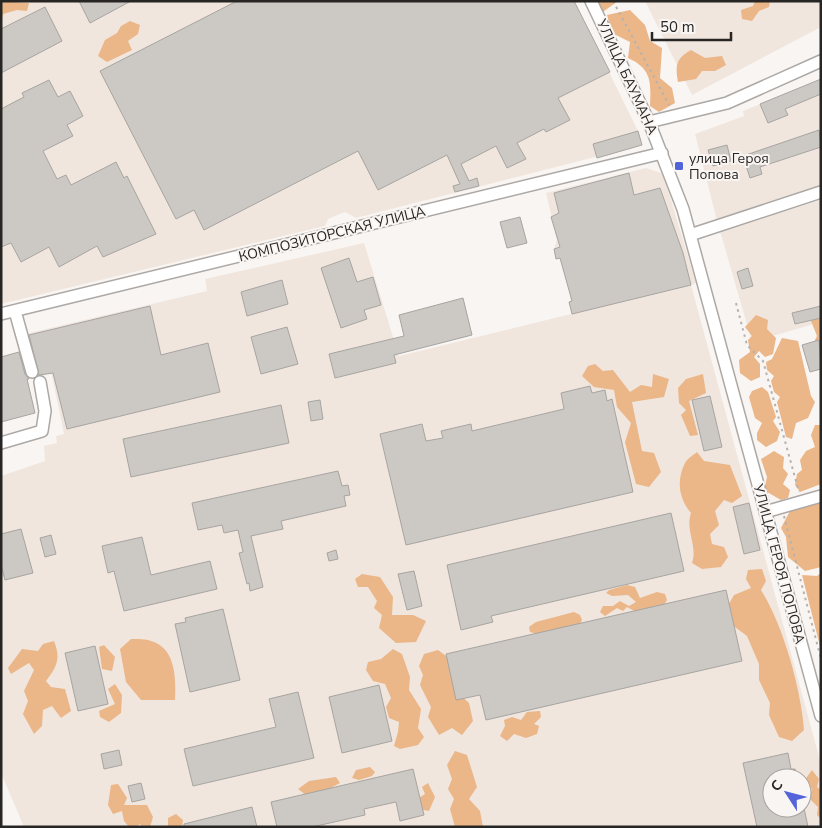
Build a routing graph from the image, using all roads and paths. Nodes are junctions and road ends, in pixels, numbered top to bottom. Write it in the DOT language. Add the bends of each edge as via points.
graph roads {
  1 [pos="590,1"];
  2 [pos="613,1"];
  3 [pos="821,61"];
  4 [pos="675,116"];
  5 [pos="649,122"];
  6 [pos="662,153"];
  7 [pos="821,192"];
  8 [pos="690,235"];
  9 [pos="736,303"];
  10 [pos="14,311"];
  11 [pos="1,314"];
  12 [pos="32,372"];
  13 [pos="40,382"];
  14 [pos="1,444"];
  15 [pos="821,496"];
  16 [pos="801,501"];
  17 [pos="782,507"];
  18 [pos="765,512"];
  19 [pos="821,659"];
  20 [pos="821,716"];
  1 -- 5 [label="street, УЛИЦА БАУМАНА"];
  2 -- 4 [label="path"];
  3 -- 4 [label="street" via="727,104"];
  4 -- 5 [label="street"];
  5 -- 6 [label="street, УЛИЦА БАУМАНА"];
  6 -- 8 [label="street, УЛИЦА ГЕРОЯ ПОПОВА"];
  6 -- 10 [label="street, КОМПОЗИТОРСКАЯ УЛИЦА"];
  7 -- 8 [label="street"];
  8 -- 18 [label="street, УЛИЦА ГЕРОЯ ПОПОВА"];
  9 -- 16 [label="path" via="747,345 763,361"];
  10 -- 11 [label="street, КОМПОЗИТОРСКАЯ УЛИЦА"];
  10 -- 12 [label="street"];
  13 -- 14 [label="street" via="45,411 42,431"];
  15 -- 16 [label="street"];
  16 -- 17 [label="street"];
  17 -- 18 [label="street"];
  17 -- 19 [label="path"];
  18 -- 20 [label="street, УЛИЦА ГЕРОЯ ПОПОВА"];
}
